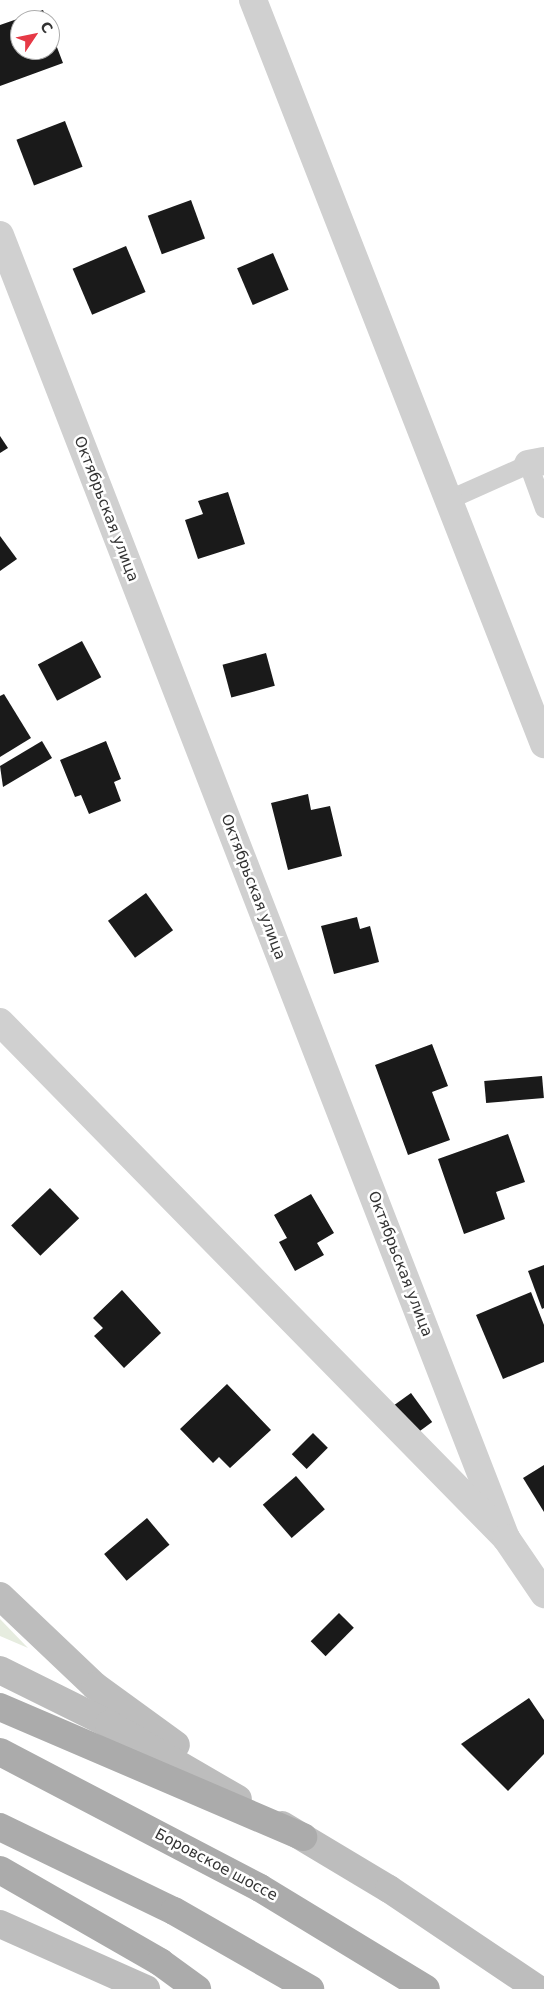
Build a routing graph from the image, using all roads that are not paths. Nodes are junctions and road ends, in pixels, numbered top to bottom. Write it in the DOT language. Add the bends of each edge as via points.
graph roads {
  1 [pos="253,0"];
  2 [pos="0,236"];
  3 [pos="536,463"];
  4 [pos="447,500"];
  5 [pos="544,508"];
  6 [pos="544,744"];
  7 [pos="0,1022"];
  8 [pos="506,1538"];
  9 [pos="544,1594"];
  10 [pos="0,1596"];
  11 [pos="0,1670"];
  12 [pos="0,1707"];
  13 [pos="0,1752"];
  14 [pos="0,1827"];
  15 [pos="303,1837"];
  16 [pos="0,1870"];
  17 [pos="0,1924"];
  18 [pos="146,1989"];
  19 [pos="198,1989"];
  20 [pos="310,1989"];
  21 [pos="426,1989"];
  22 [pos="538,1989"];
  1 -- 4 [label="street"];
  2 -- 8 [label="street, Октябрьская улица"];
  3 -- 4 [label="lane"];
  3 -- 5 [label="lane"];
  4 -- 6 [label="street"];
  7 -- 8 [label="street, Октябрьская улица"];
  8 -- 9 [label="street, Октябрьская улица"];
  10 -- 15 [label="main road" via="95,1686"];
  11 -- 15 [label="main road" via="109,1724"];
  12 -- 15 [label="main road"];
  13 -- 21 [label="main road, Боровское шоссе" via="268,1892"];
  14 -- 20 [label="main road" via="174,1910"];
  15 -- 22 [label="main road" via="398,1894"];
  16 -- 19 [label="main road" via="153,1958"];
  17 -- 18 [label="main road"];
}
